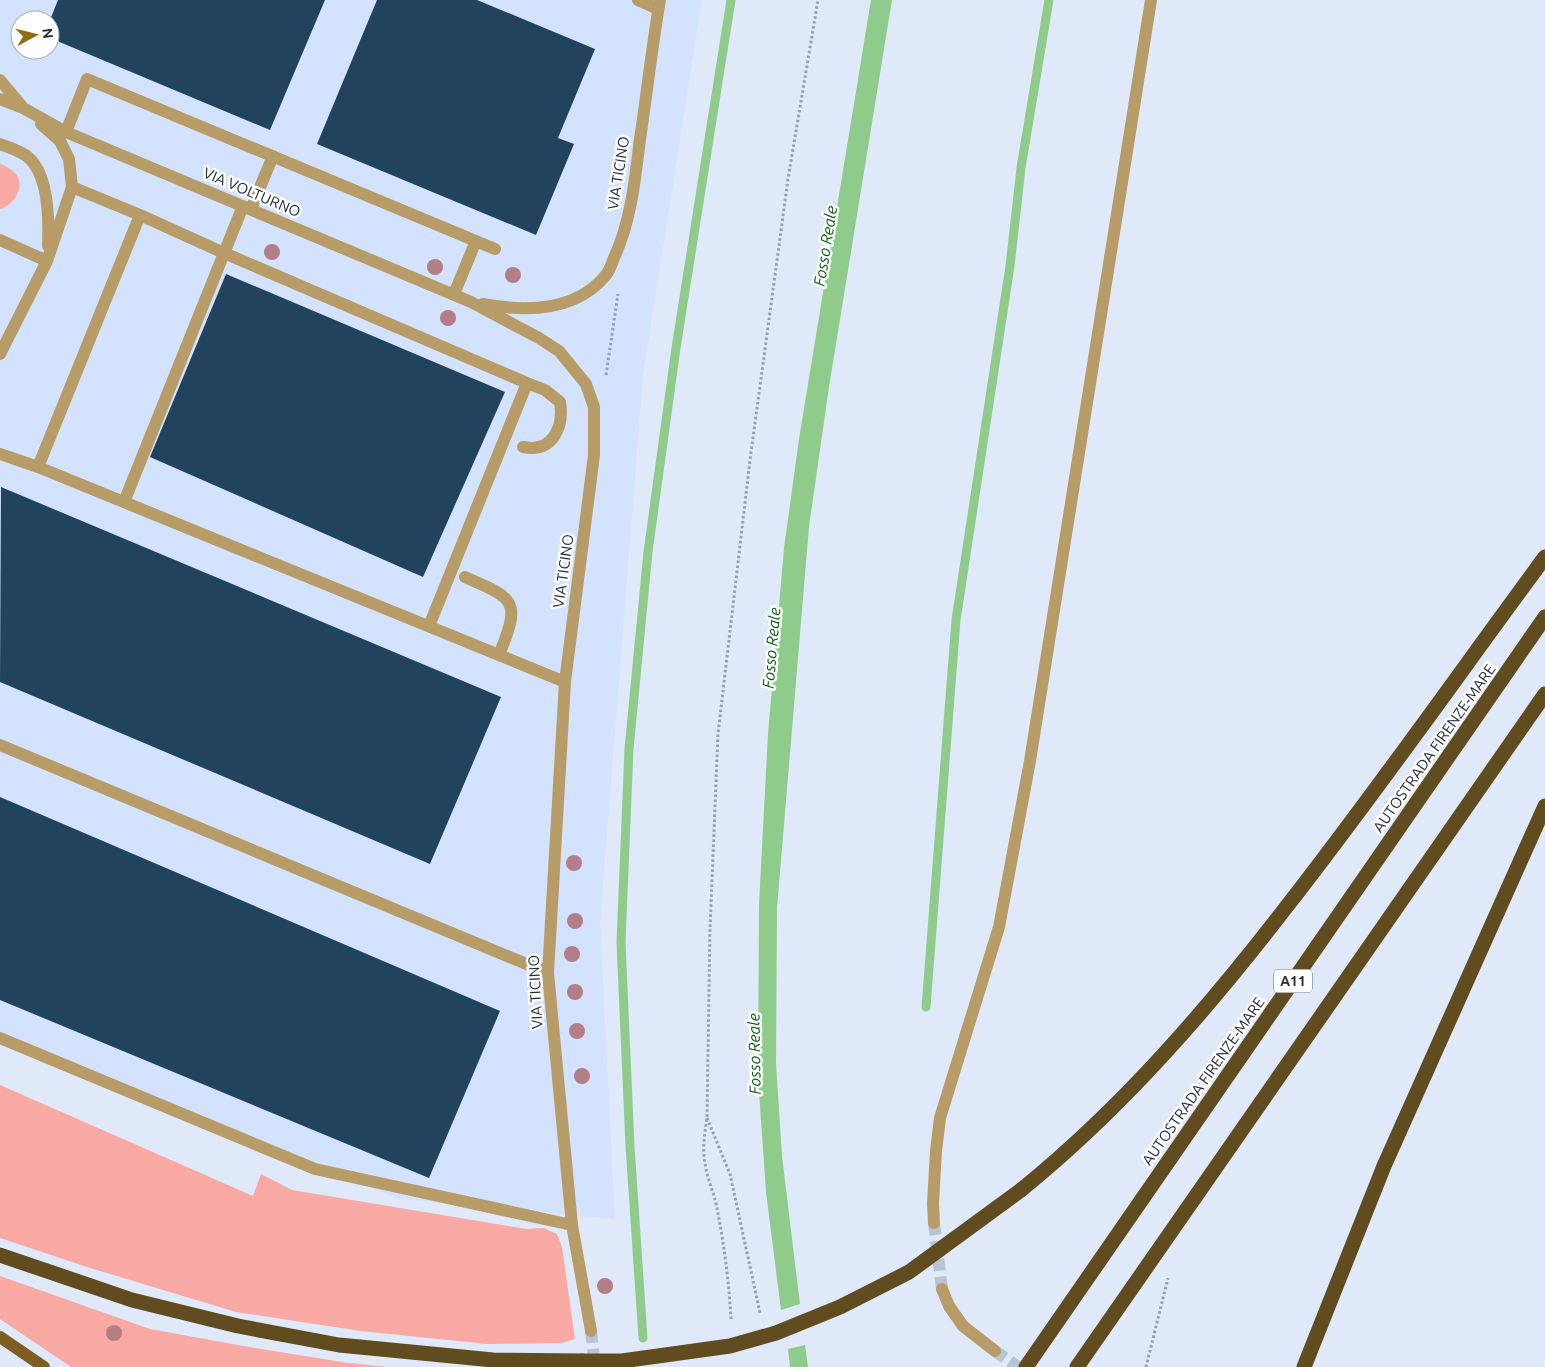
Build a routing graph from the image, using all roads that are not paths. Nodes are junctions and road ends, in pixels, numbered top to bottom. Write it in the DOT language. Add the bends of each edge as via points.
graph roads {
  1 [pos="638,0"];
  2 [pos="1150,0"];
  3 [pos="659,5"];
  4 [pos="0,80"];
  5 [pos="0,99"];
  6 [pos="23,108"];
  7 [pos="66,132"];
  8 [pos="0,144"];
  9 [pos="273,156"];
  10 [pos="72,187"];
  11 [pos="247,208"];
  12 [pos="140,215"];
  13 [pos="0,240"];
  14 [pos="476,241"];
  15 [pos="495,249"];
  16 [pos="224,253"];
  17 [pos="47,261"];
  18 [pos="454,294"];
  19 [pos="471,302"];
  20 [pos="0,354"];
  21 [pos="527,383"];
  22 [pos="523,446"];
  23 [pos="0,454"];
  24 [pos="38,468"];
  25 [pos="124,502"];
  26 [pos="1545,557"];
  27 [pos="465,577"];
  28 [pos="1545,617"];
  29 [pos="429,626"];
  30 [pos="499,655"];
  31 [pos="565,682"];
  32 [pos="1545,694"];
  33 [pos="0,745"];
  34 [pos="1545,806"];
  35 [pos="548,973"];
  36 [pos="0,1038"];
  37 [pos="934,1223"];
  38 [pos="572,1225"];
  39 [pos="0,1255"];
  40 [pos="942,1290"];
  41 [pos="591,1332"];
  42 [pos="0,1337"];
  43 [pos="995,1351"];
  44 [pos="44,1367"];
  45 [pos="1026,1367"];
  46 [pos="1077,1367"];
  47 [pos="1304,1367"];
  1 -- 3 [label="street"];
  2 -- 37 [label="street" via="1030,761 999,927 940,1118"];
  3 -- 19 [label="street, VIA TICINO" via="632,200 622,241 607,274 570,301 545,308 509,309"];
  4 -- 6 [label="street, VIA VOLTURNO"];
  5 -- 6 [label="street, VIA VOLTURNO"];
  6 -- 7 [label="street, VIA VOLTURNO"];
  6 -- 10 [label="street" via="60,141 68,159"];
  7 -- 9 [label="street" via="87,79"];
  7 -- 11 [label="street, VIA VOLTURNO"];
  8 -- 17 [label="street" via="31,160 43,180 48,216"];
  9 -- 11 [label="street"];
  9 -- 14 [label="street"];
  10 -- 12 [label="street"];
  10 -- 17 [label="street"];
  11 -- 16 [label="street"];
  11 -- 18 [label="street, VIA VOLTURNO"];
  12 -- 16 [label="street"];
  12 -- 24 [label="street"];
  13 -- 17 [label="street"];
  14 -- 15 [label="street"];
  14 -- 18 [label="street"];
  16 -- 21 [label="street"];
  16 -- 25 [label="street"];
  17 -- 20 [label="street"];
  18 -- 19 [label="street, VIA VOLTURNO"];
  19 -- 31 [label="street, VIA TICINO" via="559,351 586,384 594,407 594,455"];
  21 -- 22 [label="street" via="545,390 560,402 562,413 556,434 547,444 533,449"];
  21 -- 29 [label="street"];
  23 -- 24 [label="street"];
  24 -- 25 [label="street"];
  25 -- 29 [label="street"];
  26 -- 39 [label="highway, bridge" via="1347,830 1233,977 1141,1080 1050,1167 1021,1190 908,1272 840,1308 730,1346 622,1360 493,1360 339,1345 238,1326 132,1300"];
  27 -- 30 [label="street" via="496,590 509,601 512,608 510,624"];
  28 -- 45 [label="highway, AUTOSTRADA FIRENZE-MARE / A11"];
  29 -- 30 [label="street"];
  30 -- 31 [label="street"];
  31 -- 35 [label="street, VIA TICINO"];
  32 -- 46 [label="highway, A11"];
  33 -- 35 [label="street"];
  34 -- 47 [label="highway" via="1384,1166"];
  35 -- 38 [label="street, VIA TICINO"];
  36 -- 38 [label="street" via="315,1169"];
  38 -- 41 [label="street, VIA TICINO"];
  40 -- 43 [label="street" via="963,1326"];
  42 -- 44 [label="main road"];
}
